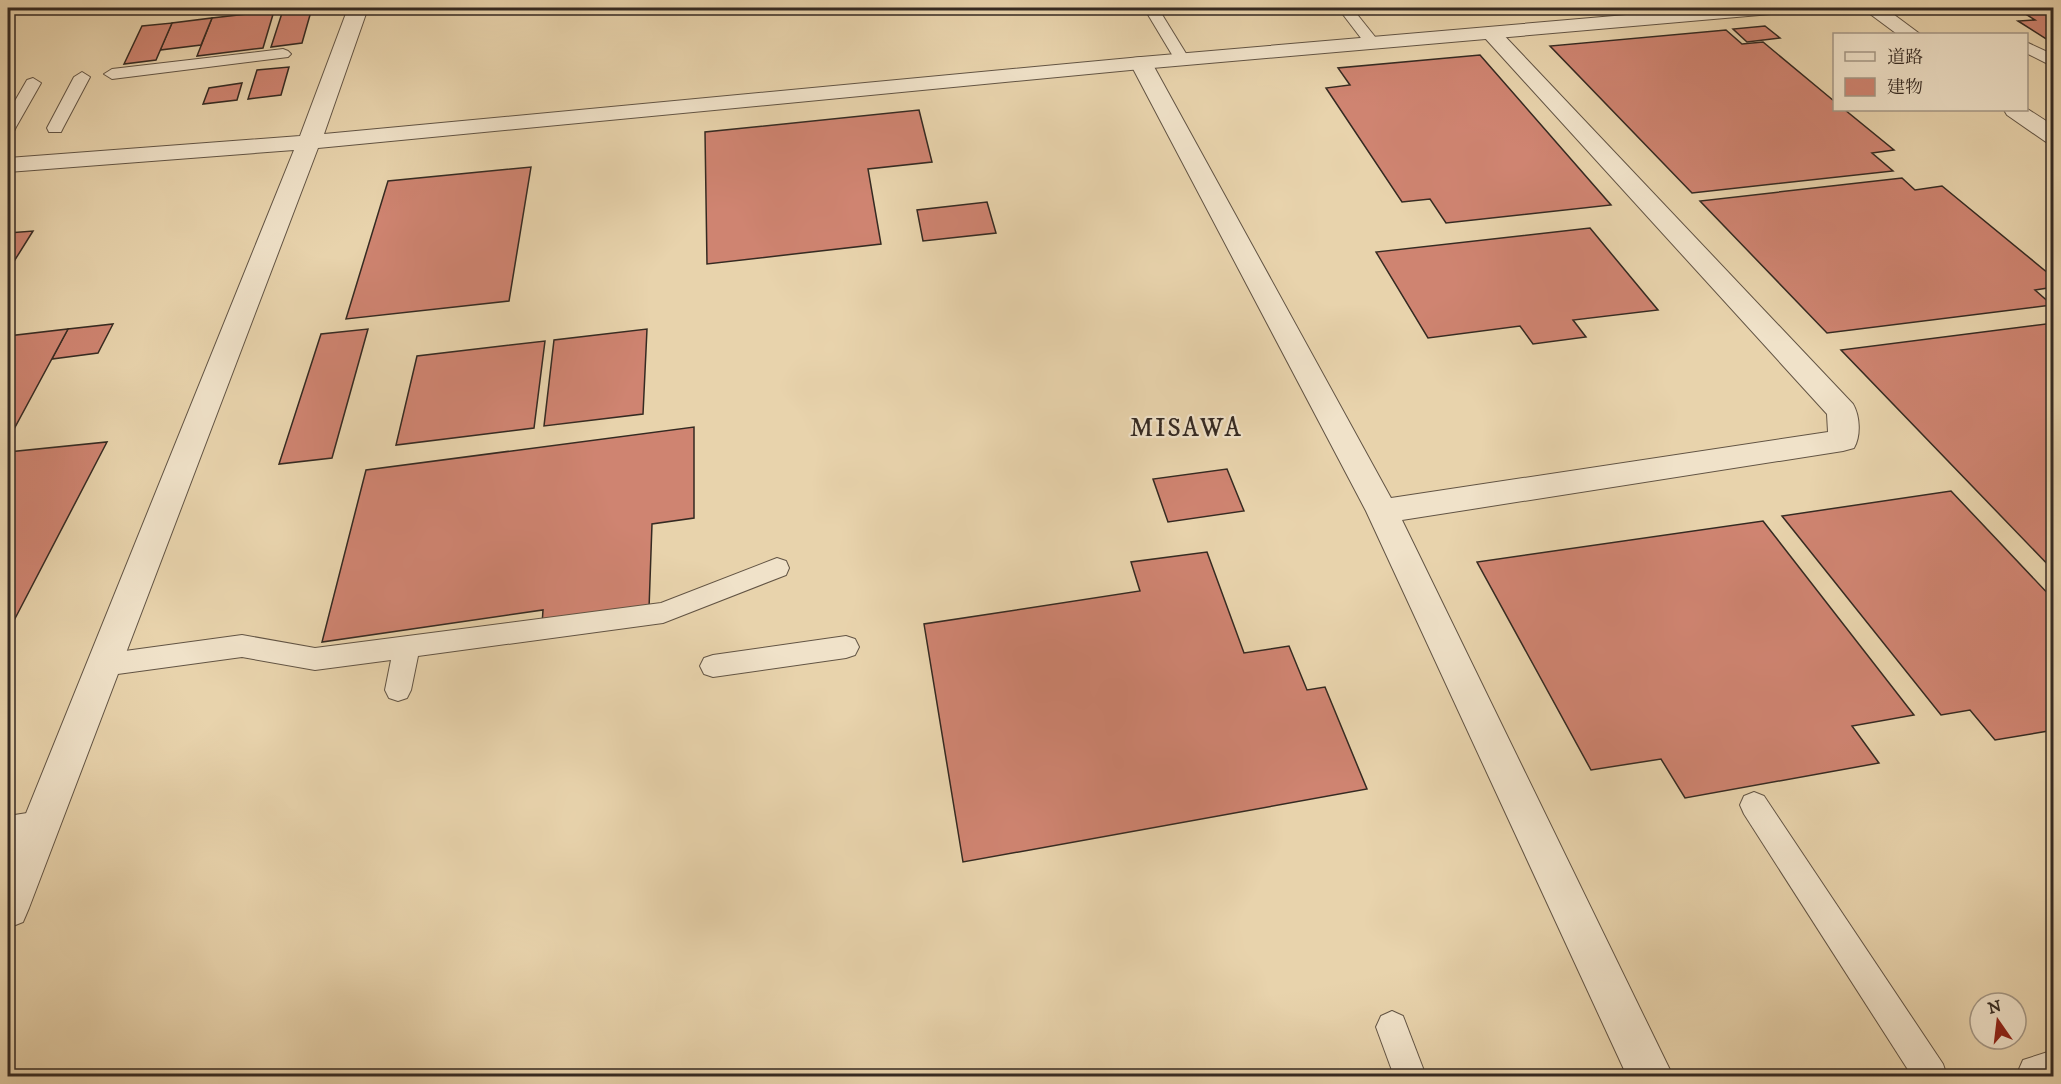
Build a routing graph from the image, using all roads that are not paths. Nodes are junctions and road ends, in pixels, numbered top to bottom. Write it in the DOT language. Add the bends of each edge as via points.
graph roads {
  1 [pos="358,8"];
  2 [pos="1151,8"];
  3 [pos="1345,8"];
  4 [pos="1771,8"];
  5 [pos="1872,8"];
  6 [pos="1714,10"];
  7 [pos="1491,33"];
  8 [pos="1909,33"];
  9 [pos="1372,43"];
  10 [pos="2028,47"];
  11 [pos="283,54"];
  12 [pos="1182,60"];
  13 [pos="2054,62"];
  14 [pos="1141,63"];
  15 [pos="112,74"];
  16 [pos="82,77"];
  17 [pos="33,83"];
  18 [pos="2016,111"];
  19 [pos="8,127"];
  20 [pos="55,128"];
  21 [pos="2054,137"];
  22 [pos="309,142"];
  23 [pos="8,165"];
  24 [pos="1382,511"];
  25 [pos="777,568"];
  26 [pos="846,646"];
  27 [pos="407,647"];
  28 [pos="103,665"];
  29 [pos="714,666"];
  30 [pos="398,690"];
  31 [pos="1754,805"];
  32 [pos="40,824"];
  33 [pos="8,828"];
  34 [pos="8,908"];
  35 [pos="1392,1027"];
  36 [pos="2054,1073"];
  37 [pos="1410,1077"];
  38 [pos="1650,1077"];
  39 [pos="1931,1077"];
  40 [pos="2039,1077"];
  1 -- 22 [label="street"];
  2 -- 12 [label="lane"];
  3 -- 9 [label="lane"];
  4 -- 6 [label="street"];
  5 -- 8 [label="street"];
  6 -- 7 [label="street"];
  7 -- 9 [label="street"];
  7 -- 24 [label="street" via="1842,411 1842,440"];
  9 -- 12 [label="street"];
  10 -- 13 [label="lane"];
  11 -- 15 [label="lane"];
  12 -- 14 [label="street"];
  14 -- 22 [label="street"];
  14 -- 24 [label="street"];
  16 -- 20 [label="lane"];
  17 -- 19 [label="lane"];
  18 -- 21 [label="street"];
  22 -- 23 [label="street"];
  22 -- 28 [label="street"];
  24 -- 38 [label="street"];
  25 -- 27 [label="lane" via="663,613"];
  26 -- 29 [label="lane"];
  27 -- 28 [label="lane" via="315,659 242,646"];
  27 -- 30 [label="lane"];
  28 -- 32 [label="street"];
  31 -- 39 [label="lane"];
  32 -- 33 [label="lane"];
  32 -- 34 [label="street"];
  35 -- 37 [label="lane"];
  36 -- 40 [label="street"];
}
